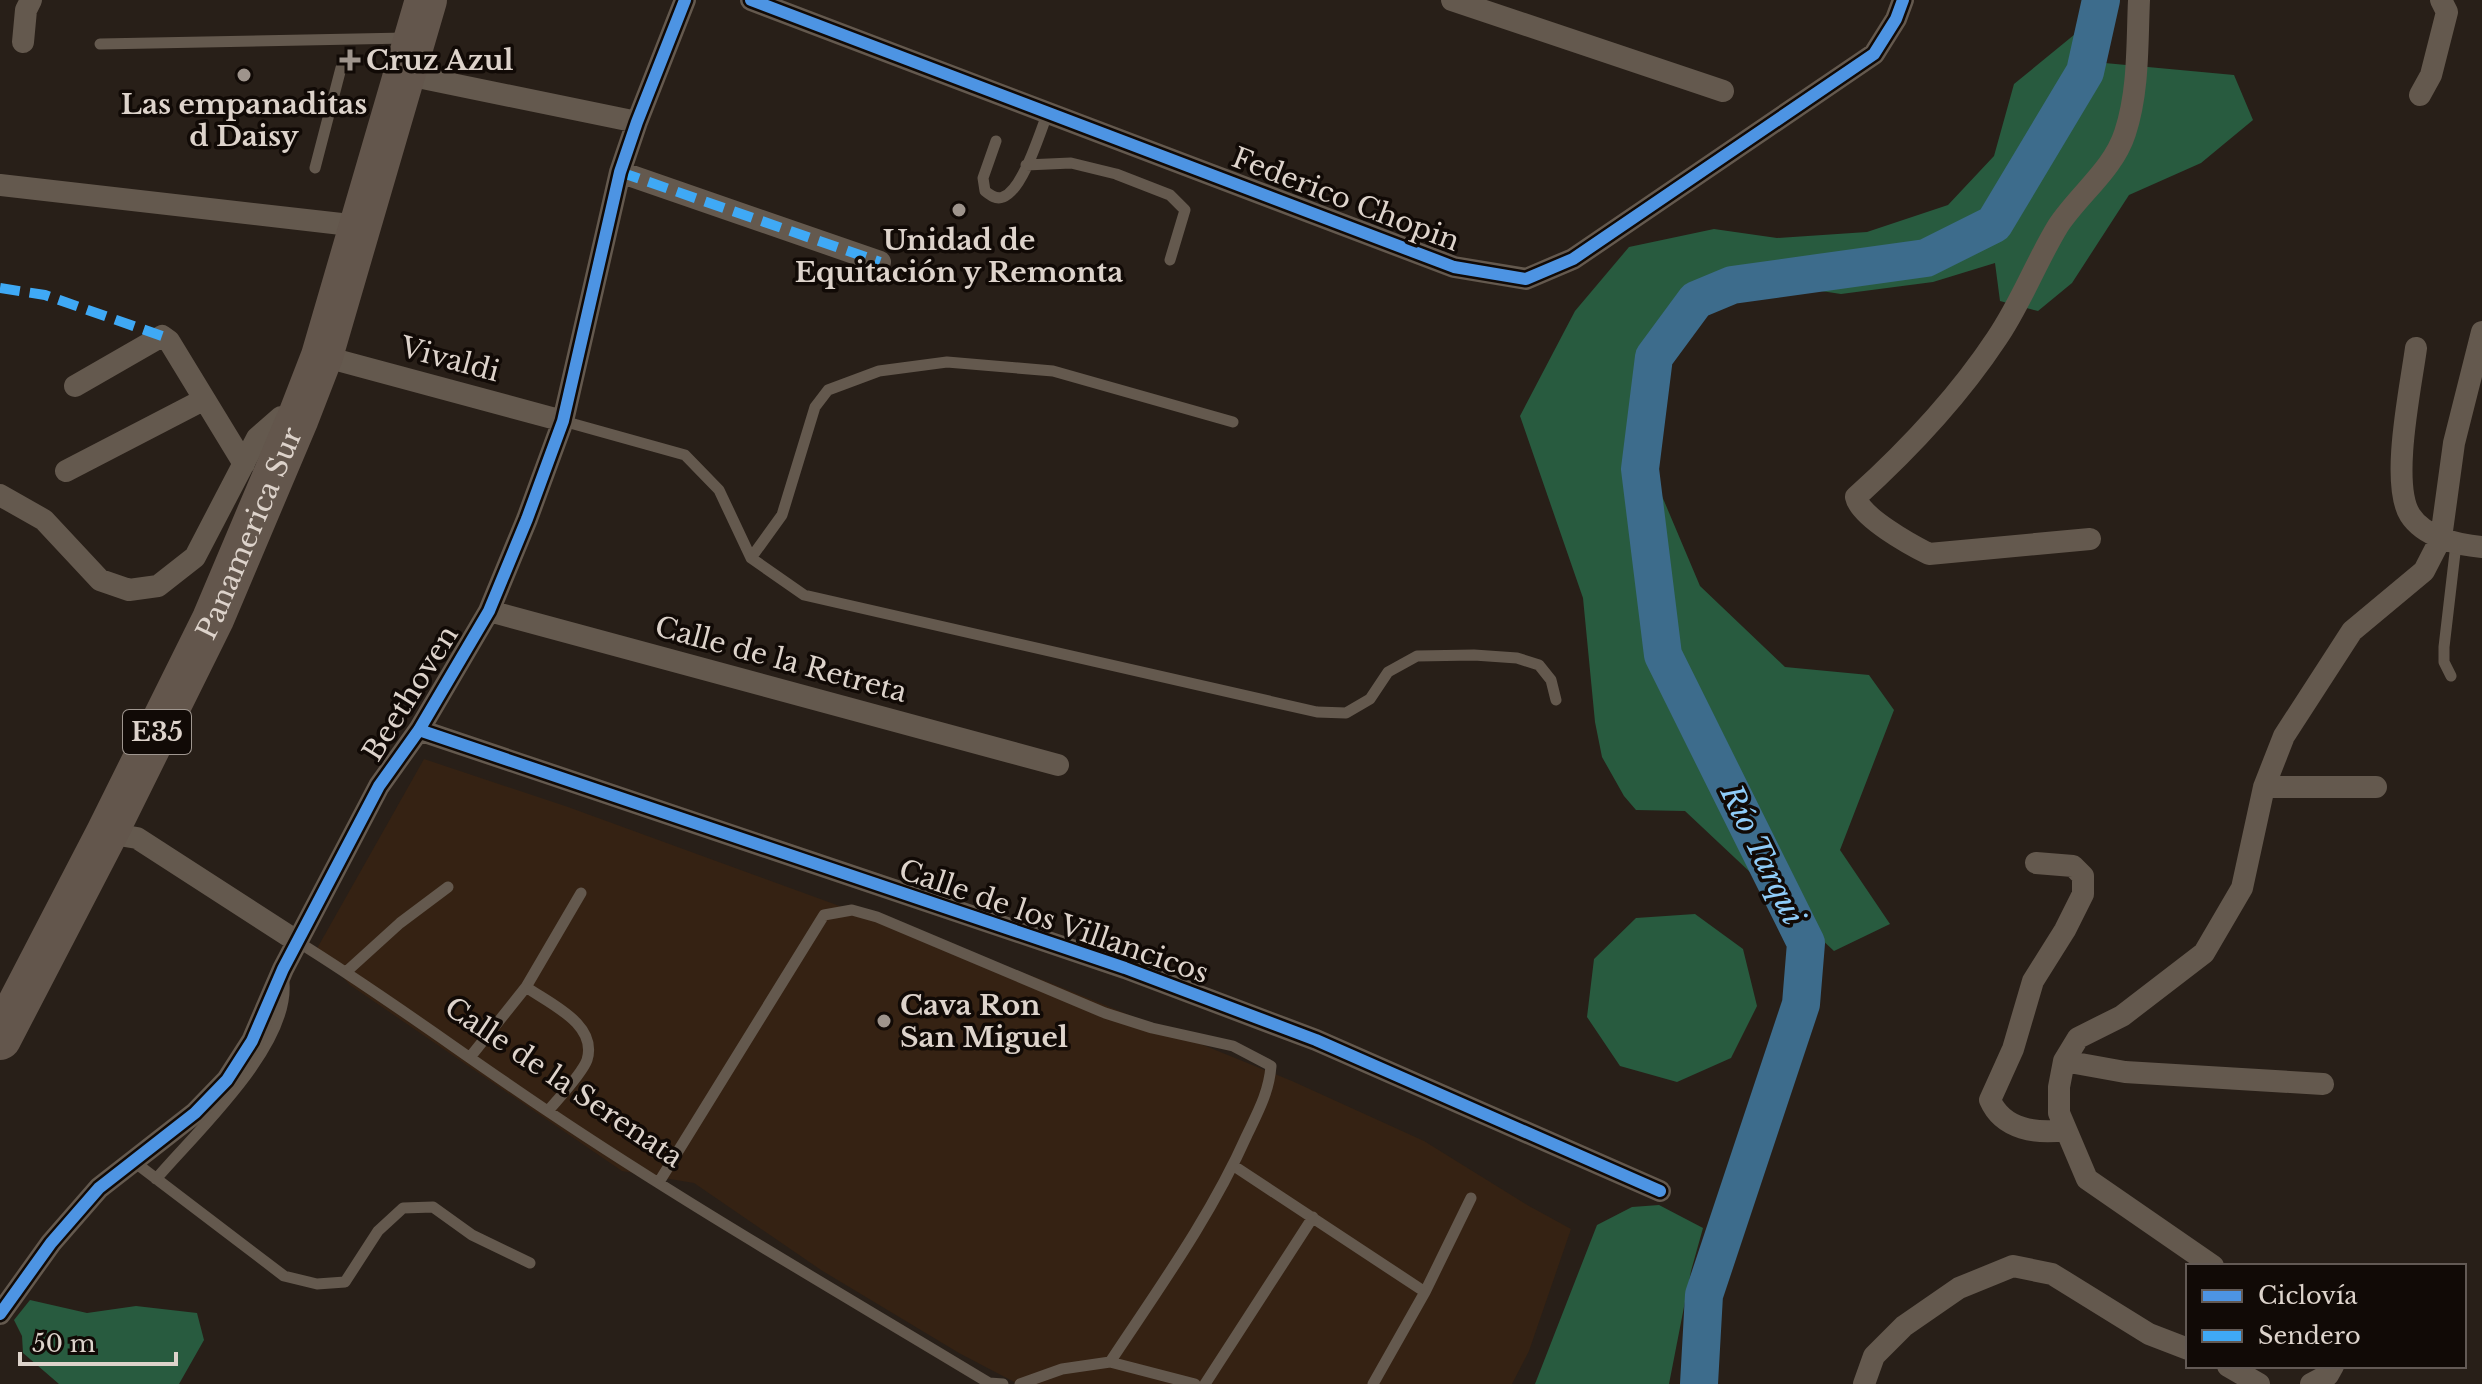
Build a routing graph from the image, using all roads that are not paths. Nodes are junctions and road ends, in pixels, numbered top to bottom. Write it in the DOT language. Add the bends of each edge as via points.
graph roads {
  1 [pos="31,0"];
  2 [pos="685,0"];
  3 [pos="751,0"];
  4 [pos="1452,0"];
  5 [pos="1903,0"];
  6 [pos="2139,0"];
  7 [pos="2441,0"];
  8 [pos="414,37"];
  9 [pos="23,42"];
  10 [pos="100,44"];
  11 [pos="341,68"];
  12 [pos="1723,91"];
  13 [pos="2420,95"];
  14 [pos="1048,112"];
  15 [pos="637,122"];
  16 [pos="996,141"];
  17 [pos="1026,165"];
  18 [pos="315,168"];
  19 [pos="620,172"];
  20 [pos="0,185"];
  21 [pos="359,226"];
  22 [pos="1170,260"];
  23 [pos="880,262"];
  24 [pos="2482,332"];
  25 [pos="2416,348"];
  26 [pos="322,356"];
  27 [pos="75,386"];
  28 [pos="203,400"];
  29 [pos="298,418"];
  30 [pos="563,421"];
  31 [pos="1233,422"];
  32 [pos="244,464"];
  33 [pos="66,471"];
  34 [pos="0,495"];
  35 [pos="2090,539"];
  36 [pos="2448,541"];
  37 [pos="2482,547"];
  38 [pos="751,558"];
  39 [pos="489,611"];
  40 [pos="2451,676"];
  41 [pos="1556,700"];
  42 [pos="419,730"];
  43 [pos="1058,765"];
  44 [pos="2264,787"];
  45 [pos="2376,787"];
  46 [pos="107,833"];
  47 [pos="2036,863"];
  48 [pos="448,887"];
  49 [pos="581,893"];
  50 [pos="298,942"];
  51 [pos="283,969"];
  52 [pos="346,972"];
  53 [pos="526,987"];
  54 [pos="0,1039"];
  55 [pos="471,1056"];
  56 [pos="2064,1061"];
  57 [pos="2323,1084"];
  58 [pos="548,1111"];
  59 [pos="2066,1130"];
  60 [pos="132,1160"];
  61 [pos="1234,1166"];
  62 [pos="156,1179"];
  63 [pos="659,1182"];
  64 [pos="1660,1191"];
  65 [pos="1471,1198"];
  66 [pos="1313,1217"];
  67 [pos="530,1263"];
  68 [pos="2210,1264"];
  69 [pos="1425,1292"];
  70 [pos="0,1314"];
  71 [pos="2186,1348"];
  72 [pos="1110,1362"];
  73 [pos="2231,1368"];
  74 [pos="2332,1368"];
  75 [pos="989,1383"];
  76 [pos="1003,1384"];
  77 [pos="1020,1384"];
  78 [pos="1195,1384"];
  79 [pos="1205,1384"];
  80 [pos="1373,1384"];
  81 [pos="1864,1384"];
  82 [pos="2259,1384"];
  83 [pos="2311,1384"];
  1 -- 9 [label="street"];
  2 -- 15 [label="street, Beethoven"];
  3 -- 14 [label="street, Federico Chopin"];
  4 -- 12 [label="street"];
  5 -- 14 [label="street, Federico Chopin" via="1874,54 1573,259 1526,279 1454,267"];
  6 -- 35 [label="street" via="2135,85 2126,132 2115,156 2059,225 1996,340 1928,426 1856,497 1865,512 1929,554"];
  7 -- 13 [label="street" via="2447,12 2431,75"];
  8 -- 10 [label="lane"];
  8 -- 15 [label="street"];
  8 -- 21 [label="highway, Panamerica Sur / E35"];
  11 -- 18 [label="lane"];
  14 -- 17 [label="lane"];
  15 -- 19 [label="street, Beethoven"];
  16 -- 17 [label="lane" via="983,178 985,191 1003,197 1016,187"];
  17 -- 22 [label="lane" via="1071,163 1170,195 1185,210"];
  19 -- 23 [label="street"];
  19 -- 30 [label="street, Beethoven"];
  20 -- 21 [label="street"];
  21 -- 26 [label="highway, Panamerica Sur / E35"];
  24 -- 36 [label="street" via="2454,443"];
  25 -- 36 [label="street" via="2402,466 2405,503 2411,517"];
  26 -- 29 [label="highway, Panamerica Sur / E35"];
  26 -- 30 [label="street, Vivaldi"];
  27 -- 28 [label="street" via="162,336"];
  28 -- 32 [label="street"];
  28 -- 33 [label="street"];
  29 -- 32 [label="street" via="281,417 271,424"];
  29 -- 46 [label="highway, Panamerica Sur / E35" via="213,619"];
  30 -- 38 [label="lane" via="685,455 719,490"];
  30 -- 39 [label="street, Beethoven"];
  31 -- 38 [label="lane" via="1053,371 947,362 879,371 828,390 815,407 782,515"];
  32 -- 34 [label="street" via="195,557 158,586 129,590 100,580 44,520"];
  36 -- 37 [label="street"];
  36 -- 40 [label="lane" via="2444,662"];
  36 -- 44 [label="street" via="2424,571 2352,631 2284,736"];
  38 -- 41 [label="lane" via="804,595 1317,712 1346,713 1370,699 1388,672 1417,656 1517,658 1539,665 1551,680"];
  39 -- 42 [label="street, Beethoven"];
  39 -- 43 [label="street, Calle de la Retreta"];
  42 -- 50 [label="street, Beethoven" via="379,786"];
  42 -- 64 [label="street, Calle de los Villancicos" via="1139,973 1316,1040"];
  44 -- 45 [label="street"];
  44 -- 56 [label="street" via="2242,888 2204,953 2122,1016 2078,1038"];
  46 -- 50 [label="street, Calle de la Serenata" via="137,838"];
  46 -- 54 [label="highway, Panamerica Sur / E35"];
  47 -- 59 [label="street" via="2073,866 2083,876 2083,894 2033,981 2013,1049 1990,1100 1995,1112 2013,1125 2042,1133"];
  48 -- 52 [label="lane"];
  49 -- 53 [label="lane"];
  50 -- 51 [label="street, Beethoven"];
  50 -- 52 [label="lane, Calle de la Serenata"];
  51 -- 60 [label="street, Beethoven" via="252,1041 227,1080 195,1113"];
  51 -- 62 [label="lane" via="279,1020 257,1063"];
  52 -- 55 [label="lane, Calle de la Serenata"];
  53 -- 55 [label="lane"];
  53 -- 58 [label="lane" via="581,1025 588,1042 587,1061"];
  55 -- 58 [label="lane, Calle de la Serenata"];
  56 -- 57 [label="street" via="2125,1072"];
  56 -- 59 [label="street" via="2059,1113"];
  58 -- 63 [label="lane, Calle de la Serenata"];
  59 -- 68 [label="street" via="2087,1179"];
  60 -- 62 [label="lane"];
  60 -- 70 [label="street, Beethoven" via="99,1188 51,1243"];
  61 -- 63 [label="lane" via="1270,1086 1271,1066 1233,1046 1105,1013 852,910 824,915"];
  61 -- 66 [label="lane"];
  61 -- 72 [label="lane"];
  62 -- 67 [label="lane" via="284,1276 317,1284 345,1282 378,1231 403,1208 433,1207 472,1235"];
  63 -- 75 [label="lane, Calle de la Serenata"];
  65 -- 69 [label="lane"];
  66 -- 69 [label="lane"];
  66 -- 79 [label="lane"];
  69 -- 80 [label="lane"];
  71 -- 81 [label="street" via="2149,1334 2052,1274 2013,1266 1959,1288 1904,1326 1874,1356"];
  72 -- 77 [label="lane" via="1062,1369"];
  72 -- 78 [label="lane"];
  73 -- 82 [label="street"];
  74 -- 83 [label="street"];
  75 -- 76 [label="lane"];
}
